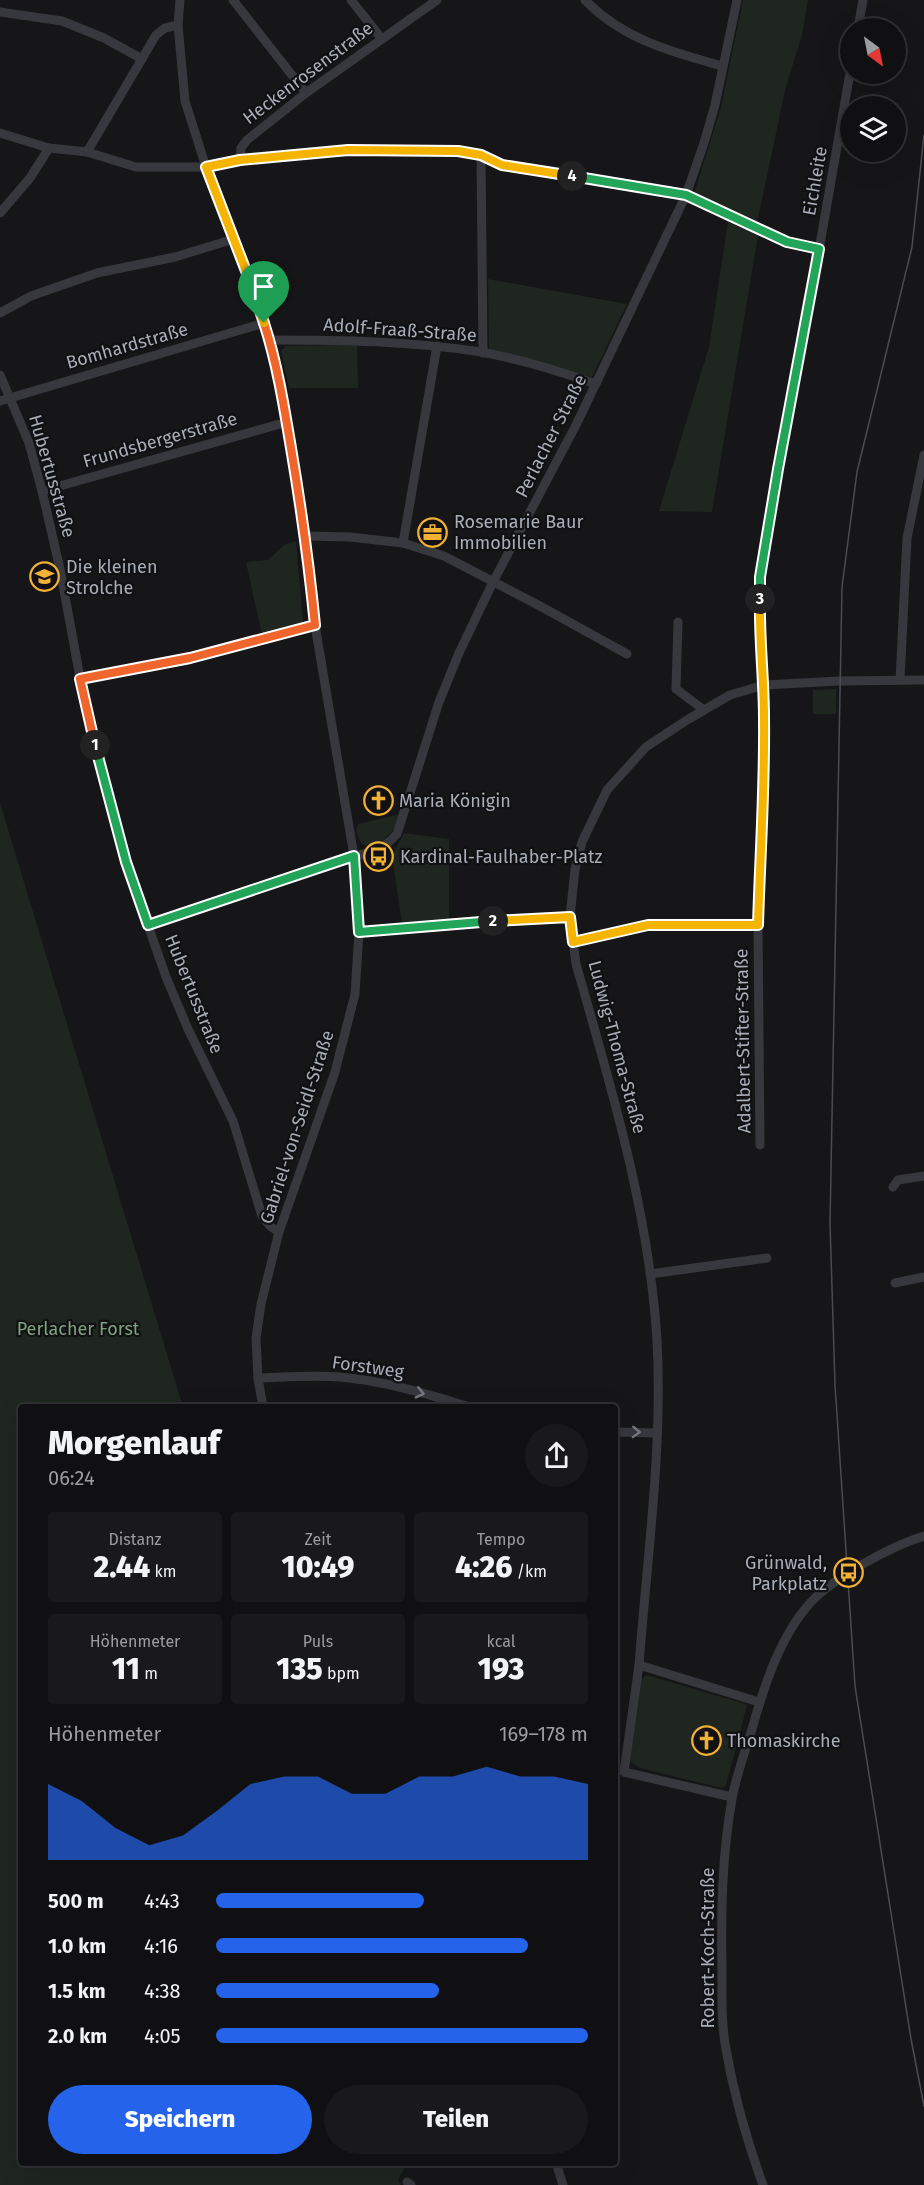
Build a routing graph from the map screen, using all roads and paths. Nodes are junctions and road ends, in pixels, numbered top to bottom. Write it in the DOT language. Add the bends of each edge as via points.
graph roads {
  1 [pos="180,0"];
  2 [pos="233,0"];
  3 [pos="351,0"];
  4 [pos="437,0"];
  5 [pos="585,0"];
  6 [pos="737,0"];
  7 [pos="863,0"];
  8 [pos="0,12"];
  9 [pos="860,18"];
  10 [pos="178,25"];
  11 [pos="382,39"];
  12 [pos="142,59"];
  13 [pos="722,66"];
  14 [pos="848,84"];
  15 [pos="306,93"];
  16 [pos="0,133"];
  17 [pos="50,148"];
  18 [pos="87,152"];
  19 [pos="481,155"];
  20 [pos="240,160"];
  21 [pos="206,167"];
  22 [pos="686,195"];
  23 [pos="0,213"];
  24 [pos="234,239"];
  25 [pos="819,249"];
  26 [pos="0,312"];
  27 [pos="264,323"];
  28 [pos="270,340"];
  29 [pos="437,346"];
  30 [pos="483,352"];
  31 [pos="0,375"];
  32 [pos="596,384"];
  33 [pos="10,398"];
  34 [pos="0,401"];
  35 [pos="287,422"];
  36 [pos="924,455"];
  37 [pos="42,491"];
  38 [pos="306,536"];
  39 [pos="403,543"];
  40 [pos="493,582"];
  41 [pos="678,622"];
  42 [pos="315,625"];
  43 [pos="627,654"];
  44 [pos="80,679"];
  45 [pos="900,680"];
  46 [pos="924,680"];
  47 [pos="764,685"];
  48 [pos="704,710"];
  49 [pos="354,856"];
  50 [pos="570,917"];
  51 [pos="148,925"];
  52 [pos="758,925"];
  53 [pos="359,932"];
  54 [pos="573,942"];
  55 [pos="760,1145"];
  56 [pos="924,1176"];
  57 [pos="893,1187"];
  58 [pos="279,1232"];
  59 [pos="767,1258"];
  60 [pos="650,1275"];
  61 [pos="924,1277"];
  62 [pos="895,1283"];
  63 [pos="258,1378"];
  64 [pos="262,1404"];
  65 [pos="460,1404"];
  66 [pos="618,1432"];
  67 [pos="657,1433"];
  68 [pos="924,1536"];
  69 [pos="639,1665"];
  70 [pos="759,1702"];
  71 [pos="620,1771"];
  72 [pos="732,1797"];
  73 [pos="557,2166"];
  74 [pos="563,2185"];
  75 [pos="763,2185"];
  1 -- 10 [label="street, Gabriel-von-Seidl-Straße"];
  2 -- 15 [label="street"];
  3 -- 11 [label="street"];
  4 -- 11 [label="street, Heckenrosenstraße"];
  5 -- 13 [label="street" via="614,25 654,46"];
  6 -- 13 [label="street, Perlacher Straße"];
  7 -- 9 [label="street"];
  8 -- 12 [label="street" via="62,21"];
  10 -- 12 [label="street" via="156,35"];
  10 -- 21 [label="street, Gabriel-von-Seidl-Straße" via="185,100"];
  11 -- 15 [label="street, Heckenrosenstraße"];
  12 -- 18 [label="street"];
  13 -- 22 [label="street, Perlacher Straße" via="715,105"];
  14 -- 25 [label="street, Eichleite"];
  15 -- 20 [label="street, Heckenrosenstraße" via="246,140"];
  16 -- 17 [label="street"];
  17 -- 18 [label="street"];
  17 -- 23 [label="street"];
  18 -- 21 [label="street" via="136,167"];
  19 -- 20 [label="street" via="458,151 348,150"];
  19 -- 22 [label="street" via="502,165"];
  19 -- 30 [label="street"];
  20 -- 21 [label="street"];
  21 -- 24 [label="street, Gabriel-von-Seidl-Straße"];
  22 -- 25 [label="street" via="787,242"];
  22 -- 32 [label="street, Perlacher Straße"];
  24 -- 26 [label="street" via="175,257 97,273 31,296"];
  24 -- 27 [label="street, Gabriel-von-Seidl-Straße"];
  25 -- 47 [label="street, Eichleite" via="760,577 759,634"];
  27 -- 28 [label="street, Gabriel-von-Seidl-Straße"];
  27 -- 33 [label="street, Bomhardstraße"];
  28 -- 29 [label="street, Adolf-Fraaß-Straße" via="355,340"];
  28 -- 35 [label="street, Gabriel-von-Seidl-Straße"];
  29 -- 30 [label="street, Adolf-Fraaß-Straße"];
  29 -- 39 [label="street"];
  30 -- 32 [label="street, Adolf-Fraaß-Straße"];
  31 -- 33 [label="street, Hubertusstraße"];
  32 -- 40 [label="street, Perlacher Straße"];
  33 -- 34 [label="street, Bomhardstraße"];
  33 -- 37 [label="street, Hubertusstraße" via="29,443"];
  35 -- 37 [label="street, Frundsbergerstraße"];
  35 -- 38 [label="street, Gabriel-von-Seidl-Straße"];
  36 -- 45 [label="street" via="907,538"];
  37 -- 44 [label="street, Hubertusstraße"];
  38 -- 39 [label="street"];
  38 -- 42 [label="street, Gabriel-von-Seidl-Straße"];
  39 -- 40 [label="street" via="444,556"];
  40 -- 43 [label="street"];
  40 -- 49 [label="street, Perlacher Straße" via="440,702 397,834 377,852"];
  41 -- 48 [label="street" via="676,689"];
  42 -- 44 [label="street" via="190,658"];
  42 -- 49 [label="street, Gabriel-von-Seidl-Straße"];
  44 -- 51 [label="street, Hubertusstraße" via="120,841"];
  45 -- 46 [label="street, Ludwig-Thoma-Straße"];
  45 -- 47 [label="street, Ludwig-Thoma-Straße"];
  47 -- 48 [label="street, Ludwig-Thoma-Straße" via="730,695"];
  47 -- 52 [label="street, Adalbert-Stifter-Straße"];
  48 -- 50 [label="street, Ludwig-Thoma-Straße" via="646,747 607,790 582,842"];
  49 -- 51 [label="street, Perlacher Straße"];
  49 -- 53 [label="street, Gabriel-von-Seidl-Straße"];
  50 -- 53 [label="street"];
  50 -- 54 [label="street, Ludwig-Thoma-Straße"];
  51 -- 58 [label="street, Hubertusstraße" via="188,1029 232,1122 262,1216"];
  52 -- 54 [label="street" via="648,925"];
  52 -- 55 [label="street, Adalbert-Stifter-Straße"];
  53 -- 58 [label="street, Gabriel-von-Seidl-Straße" via="355,994 345,1032"];
  54 -- 60 [label="street, Ludwig-Thoma-Straße" via="635,1182"];
  56 -- 57 [label="street" via="898,1180"];
  58 -- 63 [label="street, Gabriel-von-Seidl-Straße" via="256,1338"];
  59 -- 60 [label="street"];
  60 -- 67 [label="street, Ludwig-Thoma-Straße" via="657,1340"];
  61 -- 62 [label="street"];
  63 -- 64 [label="street, Gabriel-von-Seidl-Straße"];
  63 -- 65 [label="street, Forstweg, one-way" via="356,1378"];
  66 -- 67 [label="street, one-way"];
  67 -- 69 [label="street, Ludwig-Thoma-Straße"];
  68 -- 70 [label="street, Robert-Koch-Straße" via="853,1571 810,1604 793,1626"];
  69 -- 70 [label="street"];
  69 -- 71 [label="street, Ludwig-Thoma-Straße"];
  70 -- 72 [label="street, Robert-Koch-Straße"];
  71 -- 72 [label="street"];
  72 -- 75 [label="street, Robert-Koch-Straße" via="721,1903 725,2047"];
  73 -- 74 [label="street"];
}
